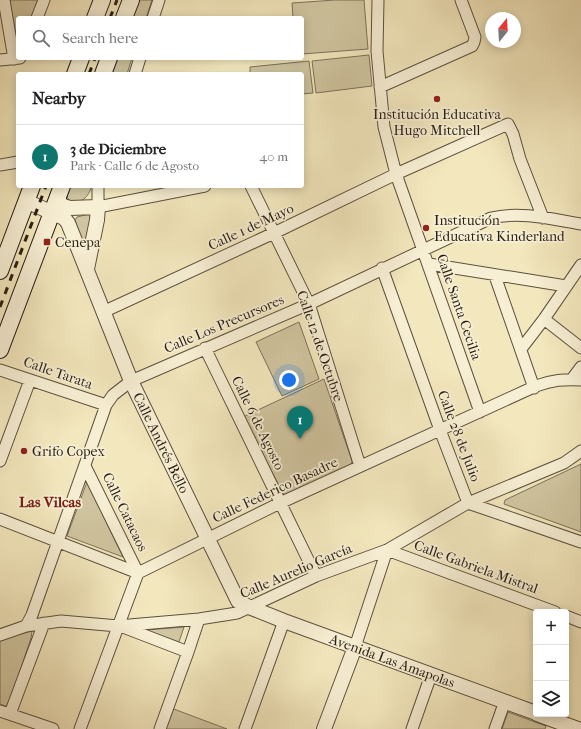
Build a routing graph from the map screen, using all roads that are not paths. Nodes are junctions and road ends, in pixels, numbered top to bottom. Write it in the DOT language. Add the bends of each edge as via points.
graph roads {
  1 [pos="4,0"];
  2 [pos="44,0"];
  3 [pos="102,0"];
  4 [pos="131,0"];
  5 [pos="159,0"];
  6 [pos="378,0"];
  7 [pos="461,0"];
  8 [pos="38,16"];
  9 [pos="96,16"];
  10 [pos="125,16"];
  11 [pos="154,16"];
  12 [pos="16,54"];
  13 [pos="16,58"];
  14 [pos="0,60"];
  15 [pos="80,60"];
  16 [pos="108,60"];
  17 [pos="139,60"];
  18 [pos="76,72"];
  19 [pos="104,72"];
  20 [pos="135,72"];
  21 [pos="380,87"];
  22 [pos="16,162"];
  23 [pos="0,165"];
  24 [pos="396,174"];
  25 [pos="31,188"];
  26 [pos="98,188"];
  27 [pos="195,188"];
  28 [pos="251,188"];
  29 [pos="57,199"];
  30 [pos="26,201"];
  31 [pos="98,207"];
  32 [pos="543,218"];
  33 [pos="581,224"];
  34 [pos="274,233"];
  35 [pos="423,250"];
  36 [pos="429,264"];
  37 [pos="581,265"];
  38 [pos="382,268"];
  39 [pos="87,270"];
  40 [pos="0,271"];
  41 [pos="495,276"];
  42 [pos="566,286"];
  43 [pos="309,304"];
  44 [pos="103,312"];
  45 [pos="544,319"];
  46 [pos="4,328"];
  47 [pos="205,348"];
  48 [pos="581,348"];
  49 [pos="521,349"];
  50 [pos="0,350"];
  51 [pos="581,367"];
  52 [pos="0,370"];
  53 [pos="30,380"];
  54 [pos="131,380"];
  55 [pos="576,380"];
  56 [pos="534,388"];
  57 [pos="106,405"];
  58 [pos="480,412"];
  59 [pos="440,430"];
  60 [pos="581,451"];
  61 [pos="0,461"];
  62 [pos="85,466"];
  63 [pos="360,466"];
  64 [pos="280,503"];
  65 [pos="468,503"];
  66 [pos="0,519"];
  67 [pos="208,538"];
  68 [pos="59,541"];
  69 [pos="581,542"];
  70 [pos="387,550"];
  71 [pos="138,573"];
  72 [pos="316,576"];
  73 [pos="249,607"];
  74 [pos="547,609"];
  75 [pos="569,617"];
  76 [pos="199,619"];
  77 [pos="284,621"];
  78 [pos="581,622"];
  79 [pos="44,623"];
  80 [pos="26,626"];
  81 [pos="118,626"];
  82 [pos="0,635"];
  83 [pos="355,647"];
  84 [pos="188,652"];
  85 [pos="431,675"];
  86 [pos="505,702"];
  87 [pos="5,712"];
  88 [pos="533,712"];
  89 [pos="541,717"];
  90 [pos="553,725"];
  91 [pos="54,729"];
  92 [pos="80,729"];
  93 [pos="160,729"];
  94 [pos="244,729"];
  95 [pos="324,729"];
  96 [pos="412,729"];
  97 [pos="495,729"];
  98 [pos="578,729"];
  1 -- 12 [label="street"];
  2 -- 8 [label="street"];
  3 -- 9 [label="main road"];
  4 -- 10 [label="main road"];
  5 -- 11 [label="street"];
  6 -- 21 [label="street, Calle Santa Cecilia" via="377,51"];
  7 -- 21 [label="street" via="474,37 472,46"];
  13 -- 14 [label="street"];
  15 -- 18 [label="main road"];
  16 -- 19 [label="main road"];
  17 -- 20 [label="street"];
  21 -- 24 [label="street, Calle Santa Cecilia" via="384,127"];
  22 -- 23 [label="street"];
  24 -- 32 [label="street, Calle 1 de Mayo" via="508,124"];
  24 -- 34 [label="street, Calle 1 de Mayo"];
  24 -- 35 [label="street, Calle Santa Cecilia"];
  25 -- 30 [label="main road"];
  26 -- 31 [label="street"];
  27 -- 31 [label="street"];
  28 -- 34 [label="street, Calle 12 de Octubre"];
  29 -- 30 [label="street, Calle Andrés Bello"];
  29 -- 31 [label="street" via="63,206 70,208"];
  29 -- 39 [label="street, Calle Andrés Bello"];
  29 -- 46 [label="main road"];
  30 -- 40 [label="main road"];
  31 -- 39 [label="street" via="98,220"];
  32 -- 33 [label="street, Calle Los Precursores"];
  32 -- 35 [label="street, Calle Los Precursores" via="509,215 491,218"];
  34 -- 43 [label="street, Calle 12 de Octubre"];
  34 -- 44 [label="street, Calle 1 de Mayo"];
  35 -- 36 [label="street, Calle Santa Cecilia"];
  35 -- 38 [label="street, Calle Los Precursores"];
  36 -- 41 [label="street"];
  36 -- 58 [label="street, Calle Santa Cecilia"];
  37 -- 42 [label="street"];
  38 -- 43 [label="street, Calle Los Precursores"];
  38 -- 59 [label="street, Calle 28 de Julio"];
  39 -- 44 [label="street, Calle Andrés Bello"];
  41 -- 42 [label="street"];
  41 -- 49 [label="street"];
  42 -- 45 [label="street"];
  43 -- 47 [label="street, Calle Los Precursores"];
  43 -- 63 [label="street, Calle 12 de Octubre"];
  44 -- 54 [label="street, Calle Andrés Bello"];
  45 -- 48 [label="street"];
  45 -- 49 [label="street"];
  46 -- 50 [label="main road"];
  47 -- 54 [label="street, Calle Los Precursores"];
  47 -- 64 [label="street, Calle 6 de Agosto"];
  49 -- 56 [label="street"];
  51 -- 55 [label="street"];
  52 -- 53 [label="street, Calle Tarata"];
  53 -- 57 [label="street, Calle Tarata"];
  53 -- 61 [label="street"];
  54 -- 57 [label="street, Calle Los Precursores"];
  54 -- 67 [label="street, Calle Andrés Bello"];
  55 -- 56 [label="street, Calle Federico Basadre" via="550,381"];
  56 -- 58 [label="street, Calle Federico Basadre"];
  57 -- 62 [label="street, Calle Los Precursores"];
  58 -- 59 [label="street, Calle Federico Basadre"];
  59 -- 63 [label="street, Calle Federico Basadre"];
  59 -- 65 [label="street, Calle 28 de Julio"];
  60 -- 65 [label="street, Calle Aurelio García" via="564,463"];
  62 -- 68 [label="street, Calle Los Precursores"];
  62 -- 71 [label="street, Calle Catacaos"];
  63 -- 64 [label="street, Calle Federico Basadre"];
  64 -- 67 [label="street, Calle Federico Basadre"];
  64 -- 72 [label="street, Calle 6 de Agosto"];
  65 -- 69 [label="street, Calle 28 de Julio"];
  65 -- 70 [label="street, Calle Aurelio García"];
  66 -- 68 [label="street"];
  67 -- 71 [label="street, Calle Federico Basadre"];
  67 -- 73 [label="street, Calle Andrés Bello" via="238,601"];
  68 -- 71 [label="street"];
  68 -- 80 [label="street, Calle Los Precursores"];
  70 -- 72 [label="street, Calle Aurelio García"];
  70 -- 74 [label="street, Calle Gabriela Mistral"];
  70 -- 83 [label="street"];
  71 -- 81 [label="street"];
  72 -- 73 [label="street, Calle Aurelio García"];
  73 -- 76 [label="street, Calle Aurelio García" via="237,612"];
  73 -- 77 [label="street, Avenida Las Amapolas"];
  75 -- 78 [label="street"];
  76 -- 81 [label="street, Calle Aurelio García"];
  76 -- 84 [label="street"];
  77 -- 83 [label="street, Avenida Las Amapolas"];
  77 -- 94 [label="street"];
  79 -- 80 [label="street, Calle Aurelio García"];
  79 -- 81 [label="street, Calle Aurelio García" via="61,621"];
  79 -- 87 [label="street"];
  80 -- 82 [label="street, Calle Aurelio García"];
  81 -- 84 [label="street"];
  81 -- 92 [label="street"];
  83 -- 85 [label="street, Avenida Las Amapolas"];
  83 -- 95 [label="street"];
  84 -- 93 [label="street"];
  85 -- 86 [label="street, Avenida Las Amapolas"];
  85 -- 96 [label="street"];
  86 -- 88 [label="street, Avenida Las Amapolas"];
  86 -- 97 [label="street"];
  87 -- 91 [label="street"];
  89 -- 90 [label="street, Avenida Las Amapolas"];
  90 -- 98 [label="street, Avenida Las Amapolas"];
}
